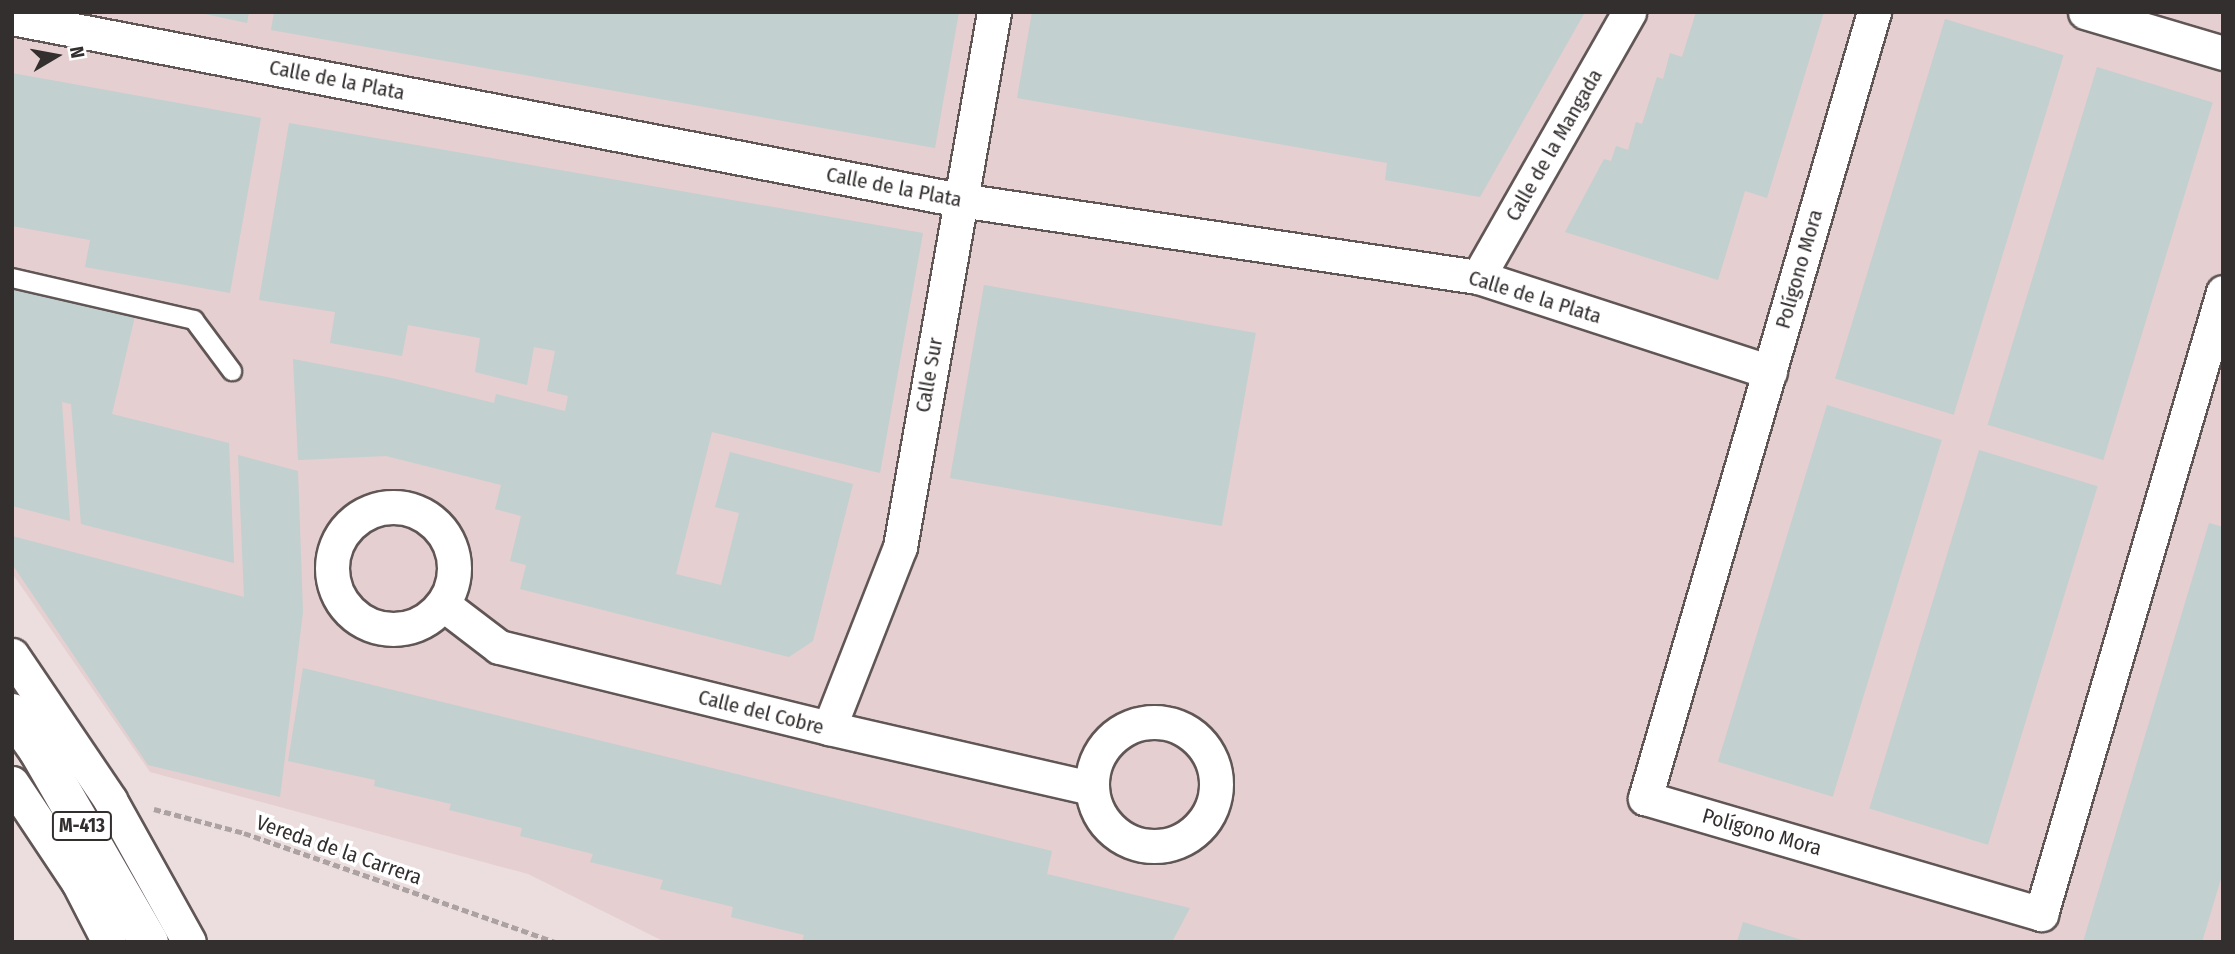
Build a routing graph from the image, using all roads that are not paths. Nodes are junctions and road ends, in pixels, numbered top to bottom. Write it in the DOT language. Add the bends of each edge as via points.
graph roads {
  1 [pos="994,12"];
  2 [pos="1629,12"];
  3 [pos="1874,12"];
  4 [pos="2085,12"];
  5 [pos="12,18"];
  6 [pos="2223,53"];
  7 [pos="960,200"];
  8 [pos="1478,277"];
  9 [pos="12,278"];
  10 [pos="2223,292"];
  11 [pos="232,371"];
  12 [pos="1770,372"];
  13 [pos="443,605"];
  14 [pos="12,655"];
  15 [pos="12,713"];
  16 [pos="829,729"];
  17 [pos="12,783"];
  18 [pos="1091,788"];
  19 [pos="109,942"];
  20 [pos="149,942"];
  21 [pos="190,942"];
  1 -- 7 [label="street, Calle Sur"];
  2 -- 8 [label="street, Calle de la Mangada"];
  3 -- 12 [label="street, Polígono Mora"];
  4 -- 6 [label="street"];
  5 -- 7 [label="street, Calle de la Plata"];
  7 -- 8 [label="street, Calle de la Plata"];
  7 -- 16 [label="street, Calle Sur" via="900,547"];
  8 -- 12 [label="street, Calle de la Plata"];
  9 -- 11 [label="lane" via="194,320"];
  10 -- 12 [label="street, Polígono Mora" via="2041,914 1645,797"];
  13 -- 16 [label="street, Calle del Cobre" via="499,647"];
  14 -- 21 [label="street" via="110,800"];
  15 -- 20 [label="main road, M-413"];
  16 -- 18 [label="street, Calle del Cobre"];
  17 -- 19 [label="street" via="78,882"];
}
